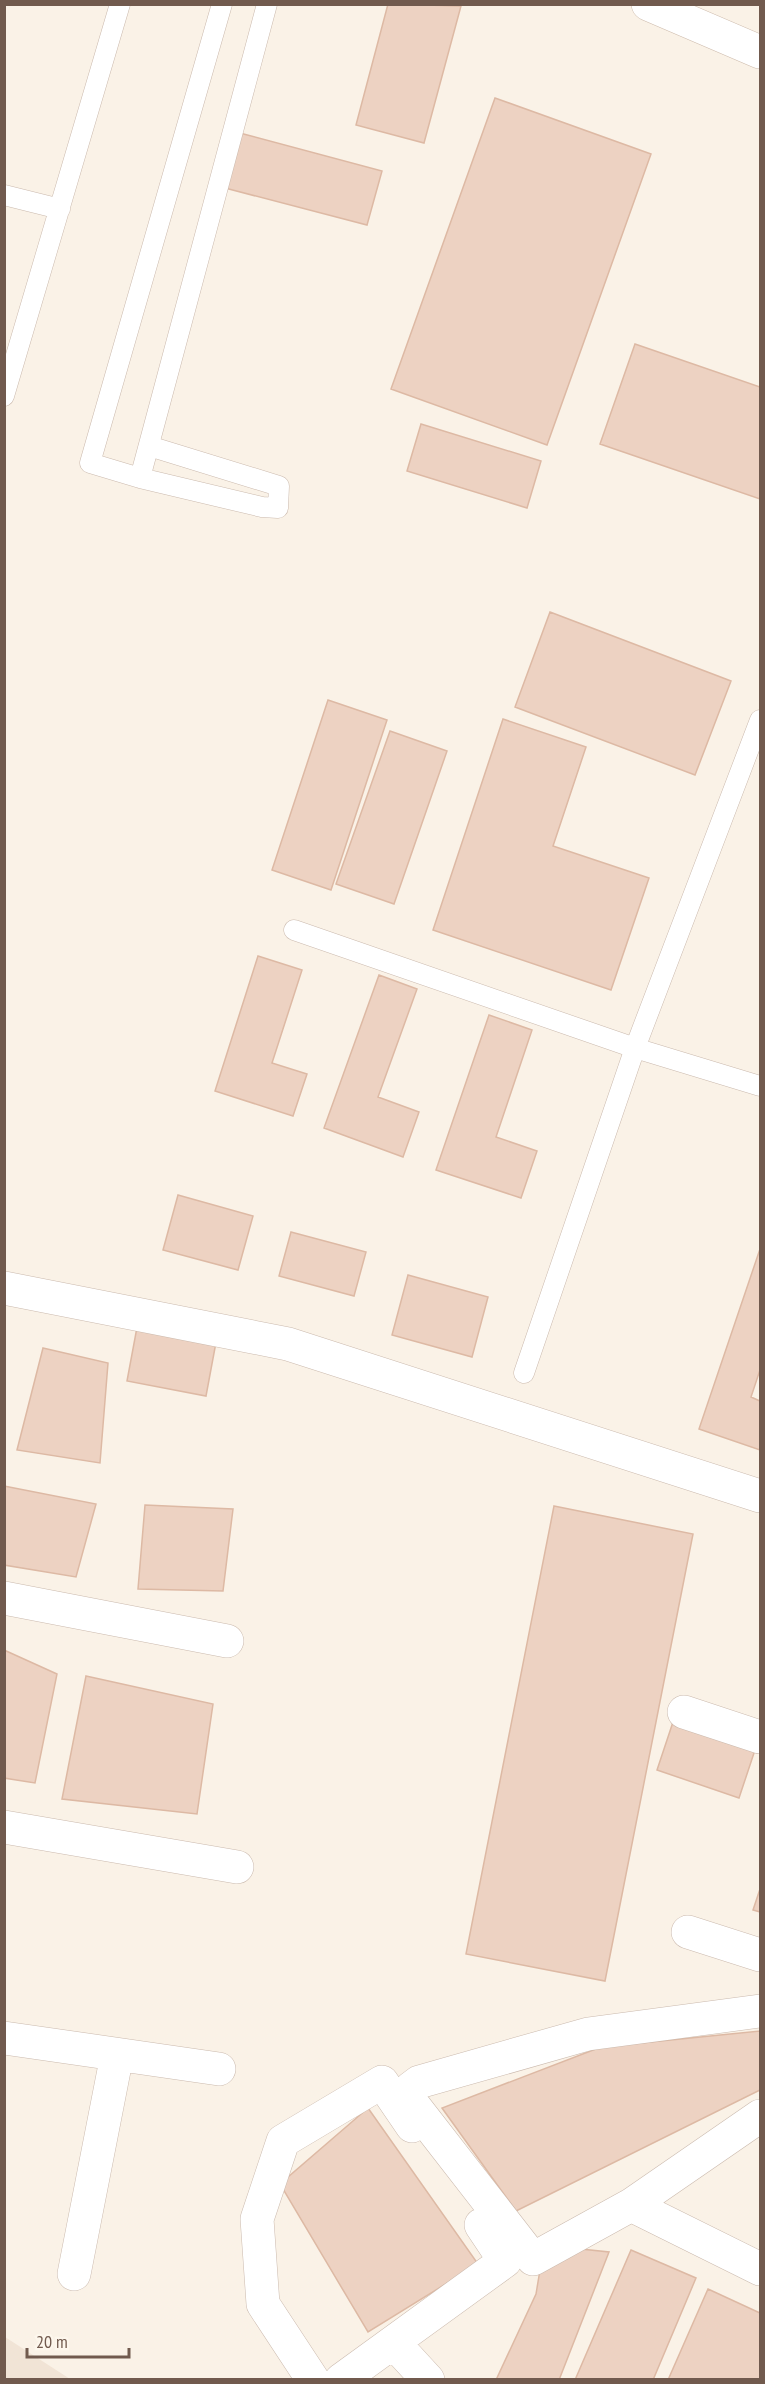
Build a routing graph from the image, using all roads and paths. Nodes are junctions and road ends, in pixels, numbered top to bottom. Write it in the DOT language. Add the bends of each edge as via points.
graph roads {
  1 [pos="120,4"];
  2 [pos="222,4"];
  3 [pos="267,4"];
  4 [pos="648,4"];
  5 [pos="760,52"];
  6 [pos="4,195"];
  7 [pos="60,209"];
  8 [pos="4,396"];
  9 [pos="149,446"];
  10 [pos="140,478"];
  11 [pos="760,720"];
  12 [pos="294,930"];
  13 [pos="635,1048"];
  14 [pos="760,1086"];
  15 [pos="4,1288"];
  16 [pos="524,1372"];
  17 [pos="760,1496"];
  18 [pos="4,1598"];
  19 [pos="227,1641"];
  20 [pos="684,1712"];
  21 [pos="760,1737"];
  22 [pos="4,1827"];
  23 [pos="237,1867"];
  24 [pos="688,1932"];
  25 [pos="760,1954"];
  26 [pos="760,2011"];
  27 [pos="4,2038"];
  28 [pos="117,2055"];
  29 [pos="219,2069"];
  30 [pos="760,2116"];
  31 [pos="631,2205"];
  32 [pos="760,2269"];
  33 [pos="74,2274"];
  34 [pos="394,2343"];
  35 [pos="314,2379"];
  36 [pos="341,2379"];
  37 [pos="428,2379"];
  1 -- 7 [label="lane"];
  2 -- 10 [label="lane" via="90,463"];
  3 -- 9 [label="lane"];
  4 -- 5 [label="street"];
  6 -- 7 [label="lane"];
  7 -- 8 [label="lane"];
  9 -- 10 [label="lane"];
  9 -- 10 [label="lane" via="279,486 278,508"];
  11 -- 13 [label="lane"];
  12 -- 13 [label="lane"];
  13 -- 14 [label="lane"];
  13 -- 16 [label="lane"];
  15 -- 17 [label="street" via="288,1344"];
  18 -- 19 [label="street"];
  20 -- 21 [label="street"];
  22 -- 23 [label="street"];
  24 -- 25 [label="street"];
  26 -- 31 [label="street" via="588,2034 419,2082 411,2088 408,2098 533,2259"];
  27 -- 28 [label="street"];
  28 -- 29 [label="street"];
  28 -- 33 [label="street"];
  30 -- 31 [label="street"];
  31 -- 32 [label="street"];
  34 -- 35 [label="street" via="505,2261 382,2082 283,2141 257,2219 263,2304"];
  34 -- 36 [label="street"];
  34 -- 37 [label="street"];
}
